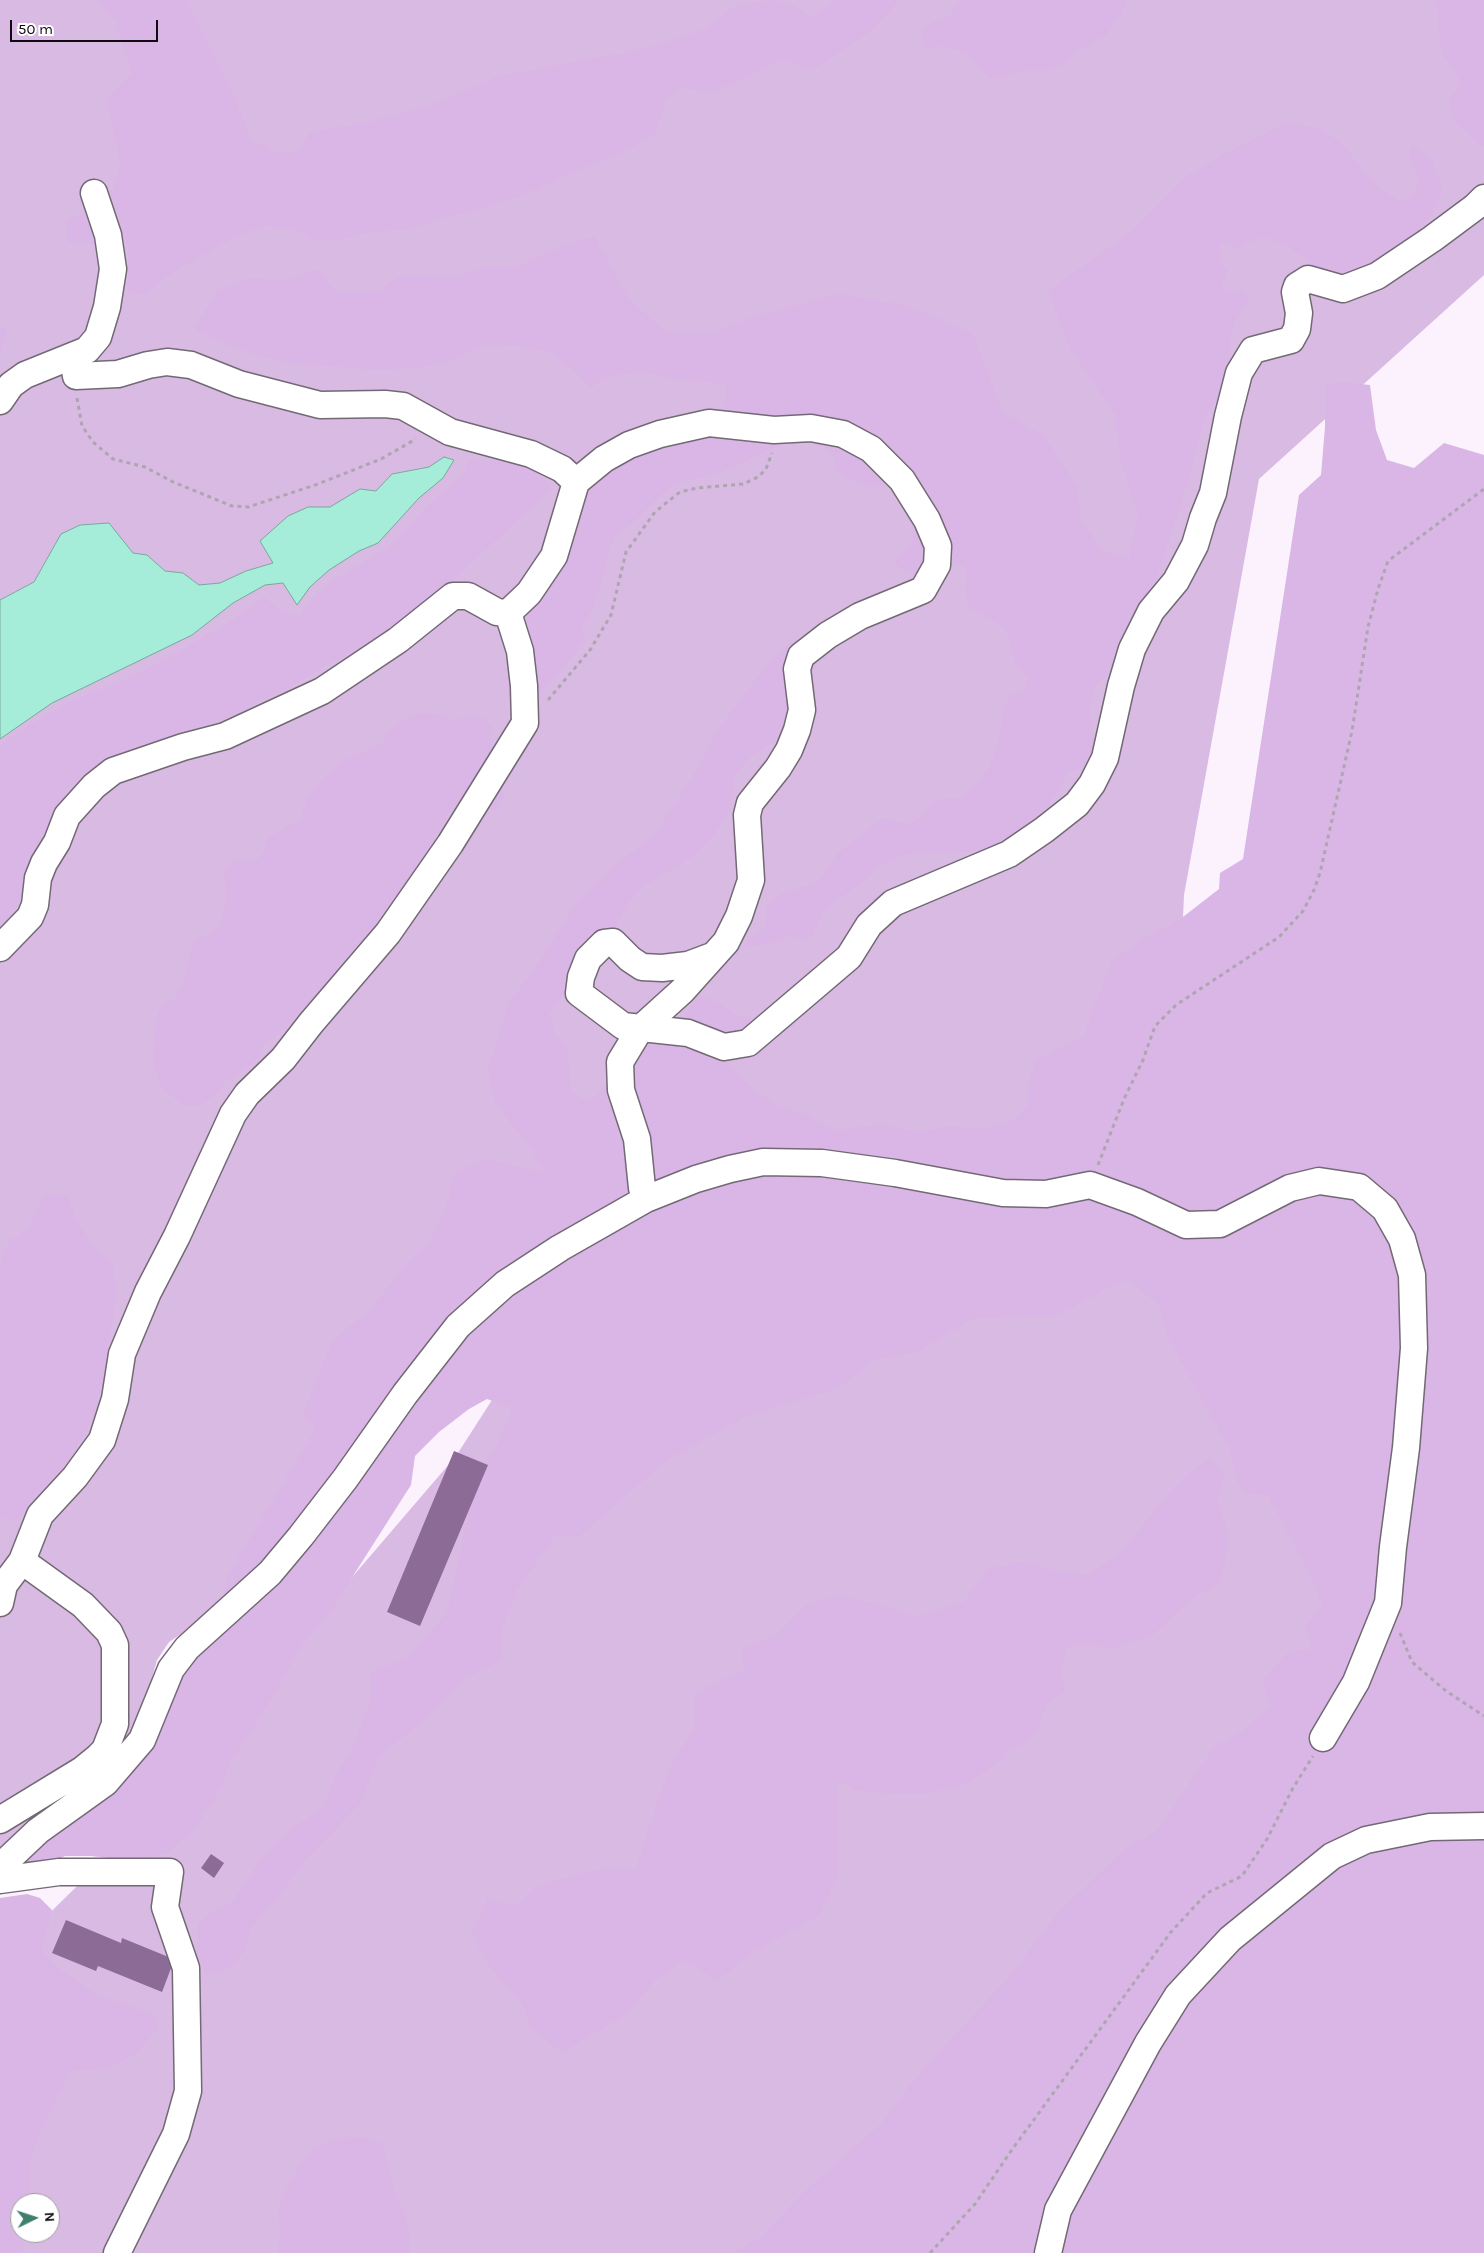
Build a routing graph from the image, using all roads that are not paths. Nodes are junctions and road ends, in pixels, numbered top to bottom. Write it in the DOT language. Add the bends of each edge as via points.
graph roads {
  1 [pos="94,193"];
  2 [pos="1484,198"];
  3 [pos="75,366"];
  4 [pos="0,401"];
  5 [pos="576,482"];
  6 [pos="508,613"];
  7 [pos="0,948"];
  8 [pos="712,956"];
  9 [pos="640,1029"];
  10 [pos="646,1199"];
  11 [pos="22,1561"];
  12 [pos="0,1603"];
  13 [pos="1323,1738"];
  14 [pos="106,1766"];
  15 [pos="0,1820"];
  16 [pos="1484,1826"];
  17 [pos="0,1867"];
  18 [pos="0,1880"];
  19 [pos="117,2253"];
  20 [pos="1048,2253"];
  1 -- 3 [label="street" via="108,235 112,284 98,337"];
  2 -- 9 [label="street" via="1377,276 1343,289 1308,279 1297,286 1299,313 1297,329 1291,340 1254,350 1239,373 1213,493 1195,545 1176,581 1151,611 1132,649 1105,758 1077,804 1009,854 893,903 870,925 849,957 748,1043 724,1047 688,1033"];
  3 -- 4 [label="street" via="25,375 11,385"];
  3 -- 5 [label="street" via="118,374 167,362 191,365 239,384 320,405 403,406 450,432 531,454 562,469"];
  5 -- 6 [label="street" via="554,556 529,593"];
  5 -- 8 [label="street" via="604,459 660,434 709,423 774,430 811,428 843,434 871,449 902,480 927,520 938,546 937,565 923,590 860,616 801,656 797,669 802,710 797,730 778,768 750,803 747,815 751,880 726,942"];
  6 -- 7 [label="street" via="497,612 468,596 453,596 398,640 322,691 225,736 113,771 94,786 67,816 38,878 30,917"];
  6 -- 11 [label="street" via="520,651 525,724 450,844 388,933 233,1114 122,1354 115,1398 102,1440 75,1477 40,1515"];
  8 -- 9 [label="street" via="682,991"];
  8 -- 9 [label="street" via="688,965 642,967 613,942 604,943 595,950 580,977 579,993 624,1026"];
  9 -- 10 [label="street" via="620,1062 621,1090 637,1139"];
  10 -- 13 [label="street" via="696,1179 763,1162 822,1163 1003,1193 1046,1194 1090,1184 1186,1225 1220,1224 1290,1188 1319,1181 1359,1187 1385,1209 1402,1239 1412,1275 1414,1348 1388,1603 1356,1682"];
  10 -- 14 [label="street" via="505,1284 458,1326 345,1479 270,1573 187,1648 171,1668 142,1740"];
  11 -- 12 [label="street" via="4,1585"];
  11 -- 14 [label="street" via="83,1605 109,1632 115,1645 115,1724 105,1750"];
  14 -- 15 [label="street" via="82,1770"];
  14 -- 17 [label="street" via="105,1783 38,1831"];
  16 -- 20 [label="street" via="1430,1827 1366,1840 1332,1856 1230,1939 1178,1995 1148,2044 1058,2210"];
  18 -- 19 [label="street" via="59,1872 170,1872 165,1907 186,1968 188,2090 176,2134"];
}
